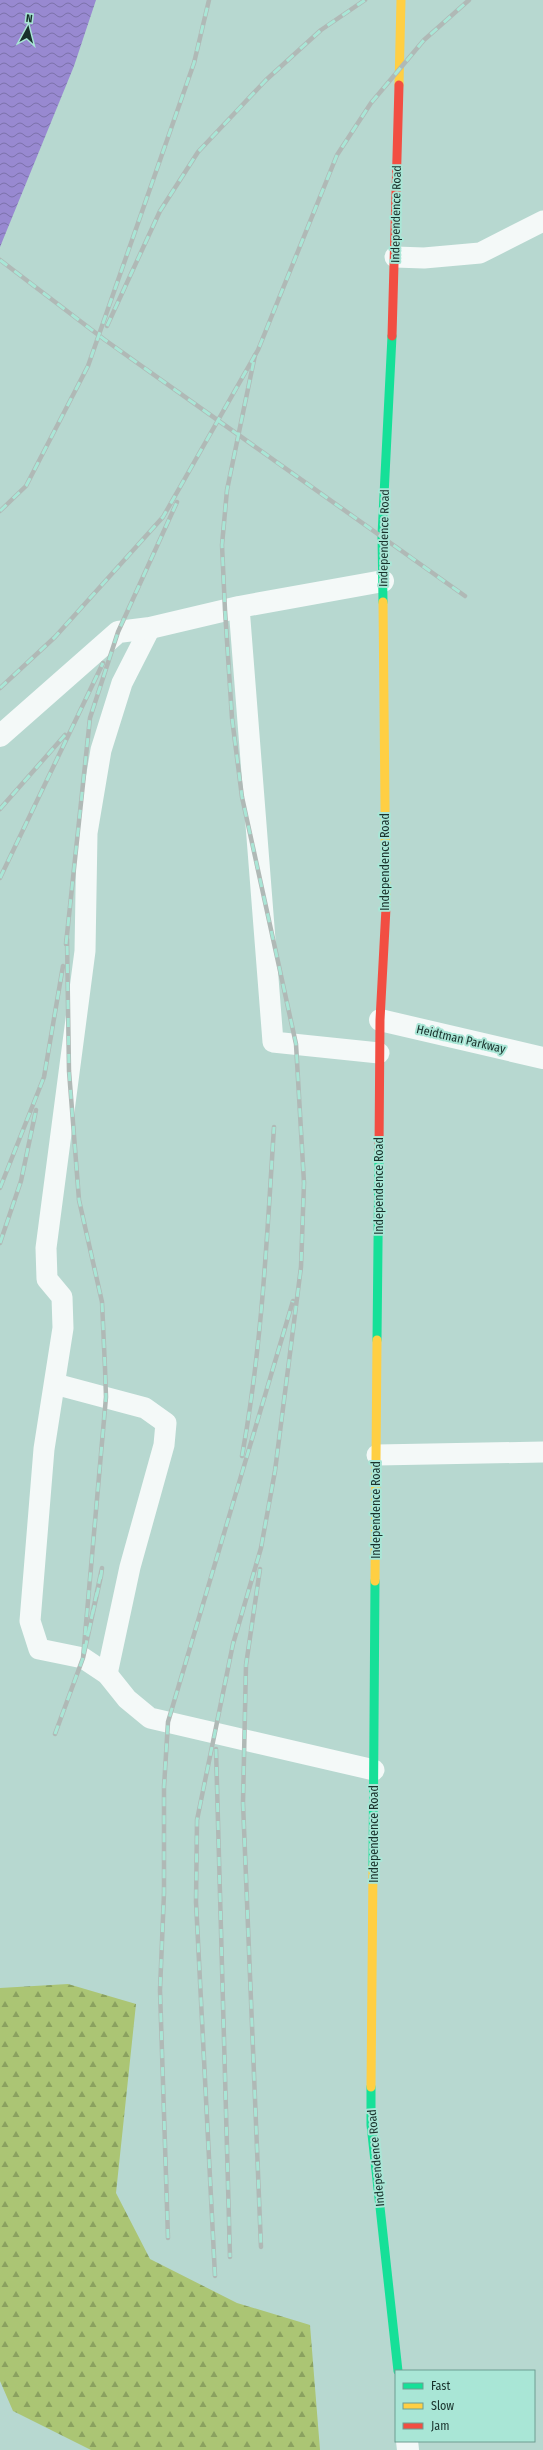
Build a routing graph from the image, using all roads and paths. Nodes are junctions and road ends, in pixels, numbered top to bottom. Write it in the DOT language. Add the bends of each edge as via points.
graph roads {
  1 [pos="401,0"];
  2 [pos="543,221"];
  3 [pos="395,257"];
  4 [pos="382,581"];
  5 [pos="239,607"];
  6 [pos="150,628"];
  7 [pos="0,736"];
  8 [pos="380,1020"];
  9 [pos="380,1054"];
  10 [pos="543,1058"];
  11 [pos="55,1384"];
  12 [pos="543,1452"];
  13 [pos="377,1455"];
  14 [pos="107,1674"];
  15 [pos="374,1770"];
  16 [pos="398,2370"];
  1 -- 3 [label="street, Independence Road"];
  2 -- 3 [label="lane" via="480,253 424,258"];
  3 -- 4 [label="street, Independence Road"];
  4 -- 5 [label="street"];
  4 -- 8 [label="street, Independence Road" via="386,912"];
  5 -- 6 [label="street"];
  5 -- 9 [label="lane" via="273,1042"];
  6 -- 7 [label="street" via="118,632"];
  6 -- 11 [label="lane" via="122,683 103,743 87,833 85,951 46,1248 47,1279 62,1297 64,1328"];
  8 -- 9 [label="street, Independence Road"];
  8 -- 10 [label="street, Heidtman Parkway"];
  9 -- 13 [label="street, Independence Road"];
  11 -- 14 [label="lane" via="44,1450 30,1621 39,1649 79,1655"];
  11 -- 14 [label="lane" via="145,1408 166,1423 164,1445 130,1567"];
  12 -- 13 [label="lane"];
  13 -- 15 [label="street, Independence Road"];
  14 -- 15 [label="lane" via="127,1699 150,1718"];
  15 -- 16 [label="street, Independence Road" via="372,2125"];
}
